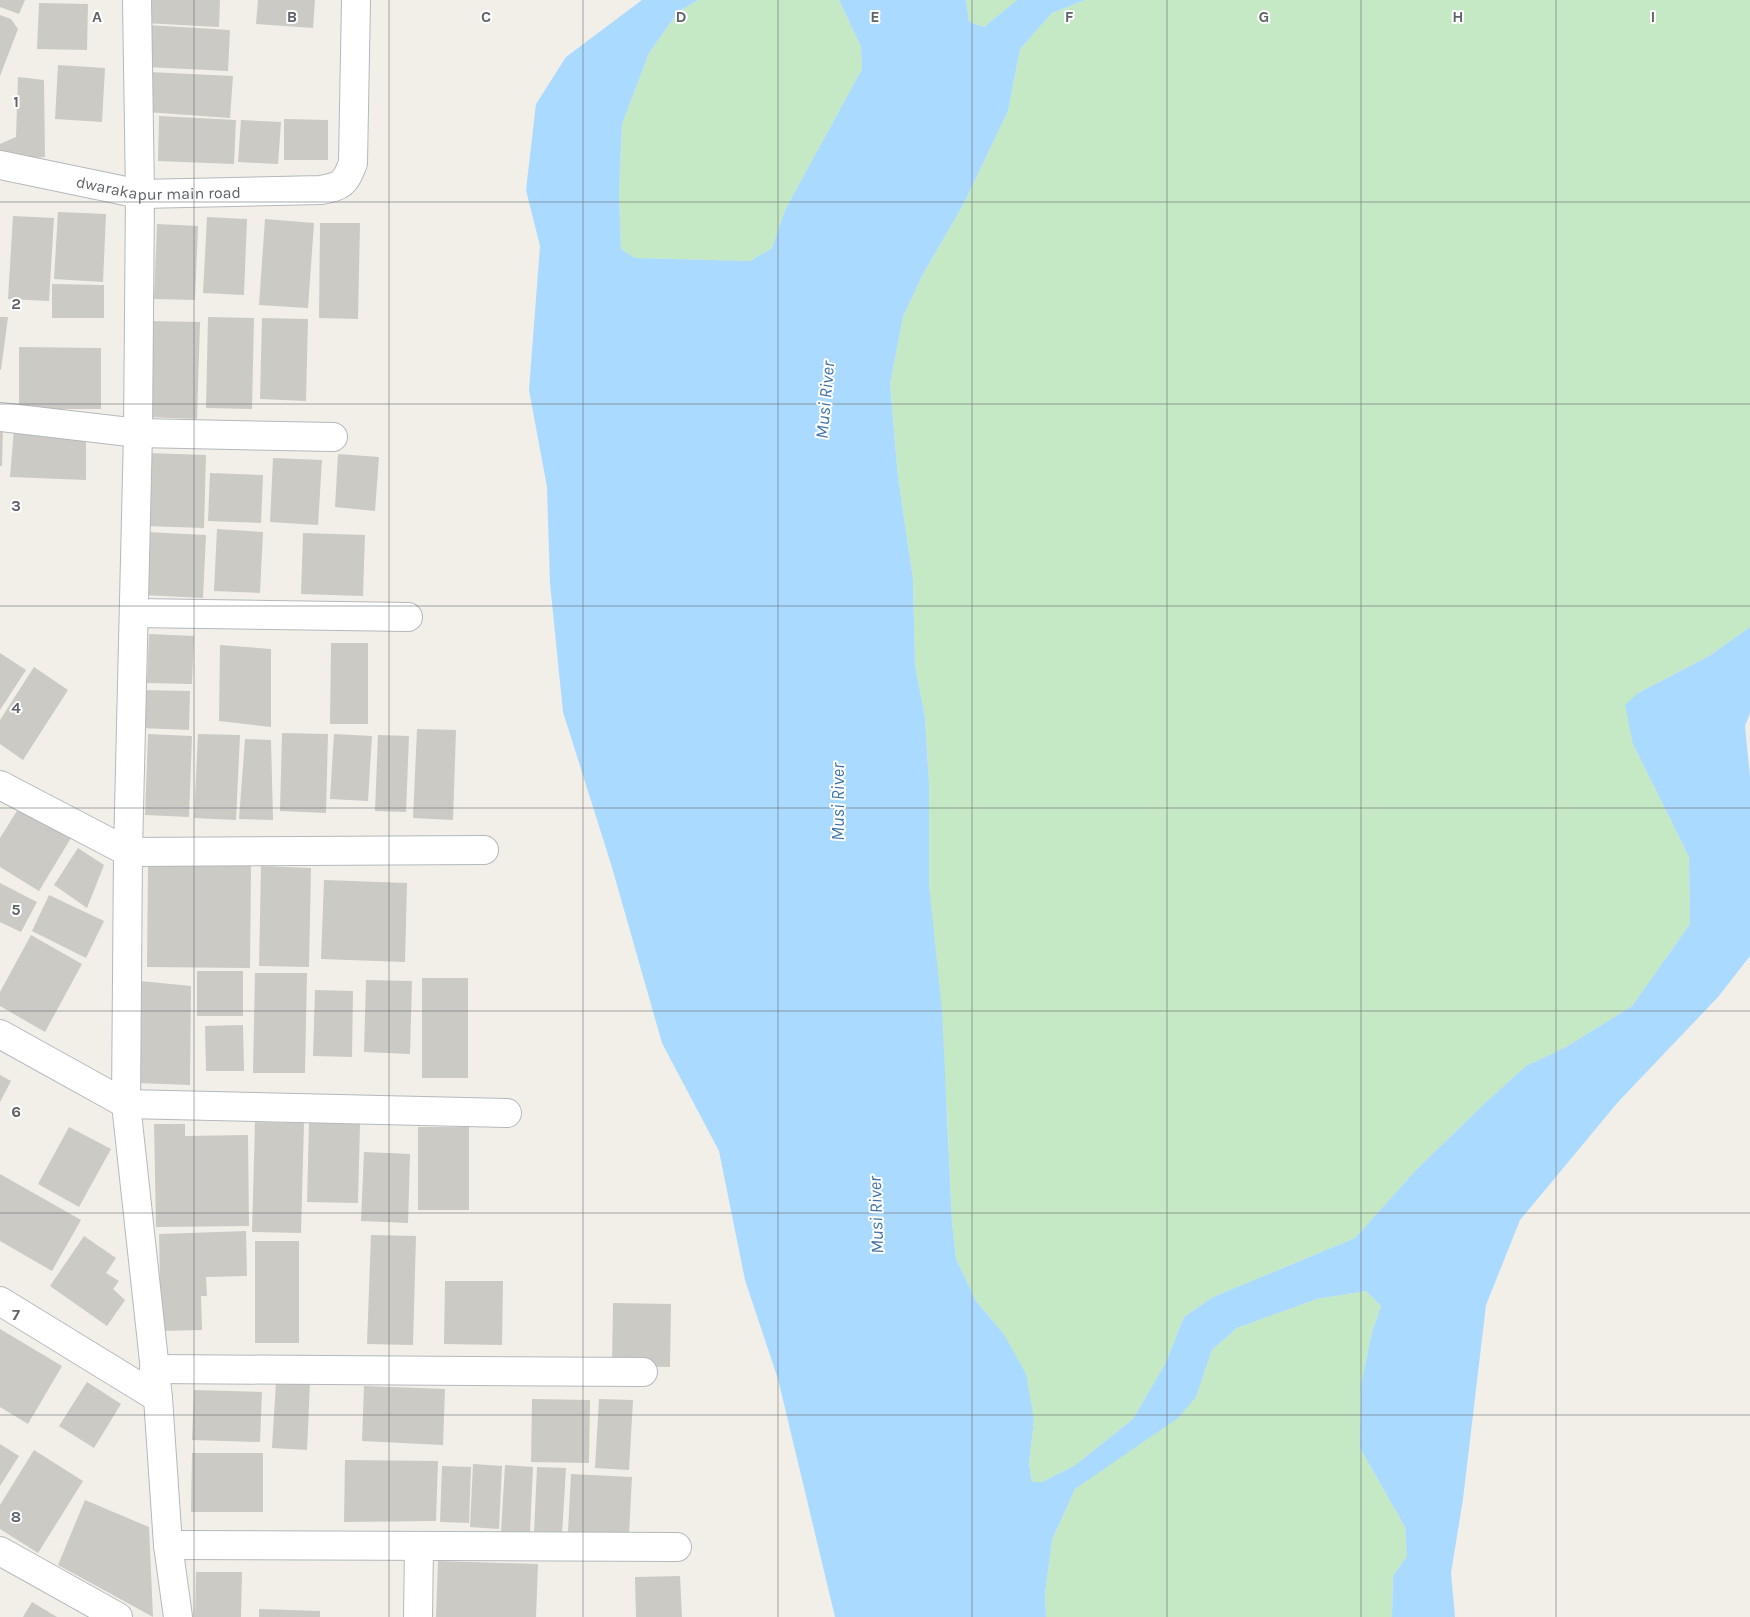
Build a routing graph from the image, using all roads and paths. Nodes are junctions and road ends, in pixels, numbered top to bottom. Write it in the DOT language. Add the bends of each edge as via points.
graph roads {
  1 [pos="138,0"];
  2 [pos="356,0"];
  3 [pos="0,165"];
  4 [pos="140,194"];
  5 [pos="0,416"];
  6 [pos="138,433"];
  7 [pos="333,437"];
  8 [pos="134,612"];
  9 [pos="408,617"];
  10 [pos="3,795"];
  11 [pos="484,850"];
  12 [pos="128,852"];
  13 [pos="0,1034"];
  14 [pos="126,1104"];
  15 [pos="507,1113"];
  16 [pos="0,1302"];
  17 [pos="154,1370"];
  18 [pos="643,1372"];
  19 [pos="158,1398"];
  20 [pos="168,1545"];
  21 [pos="419,1546"];
  22 [pos="677,1547"];
  23 [pos="0,1551"];
  24 [pos="118,1617"];
  25 [pos="178,1617"];
  26 [pos="418,1617"];
  1 -- 4 [label="street"];
  2 -- 4 [label="street, dwarakapur main road" via="353,163 348,177 339,186 321,190"];
  3 -- 4 [label="street, dwarakapur main road"];
  4 -- 6 [label="street"];
  5 -- 6 [label="street"];
  6 -- 7 [label="street"];
  6 -- 8 [label="street"];
  8 -- 9 [label="street"];
  8 -- 12 [label="street"];
  10 -- 12 [label="street"];
  11 -- 12 [label="street"];
  12 -- 14 [label="street"];
  13 -- 14 [label="street"];
  14 -- 15 [label="street"];
  14 -- 17 [label="street"];
  16 -- 19 [label="street"];
  17 -- 18 [label="street"];
  17 -- 19 [label="street"];
  19 -- 20 [label="street"];
  20 -- 21 [label="street"];
  20 -- 25 [label="street"];
  21 -- 22 [label="street"];
  21 -- 26 [label="street"];
  23 -- 24 [label="street"];
}
